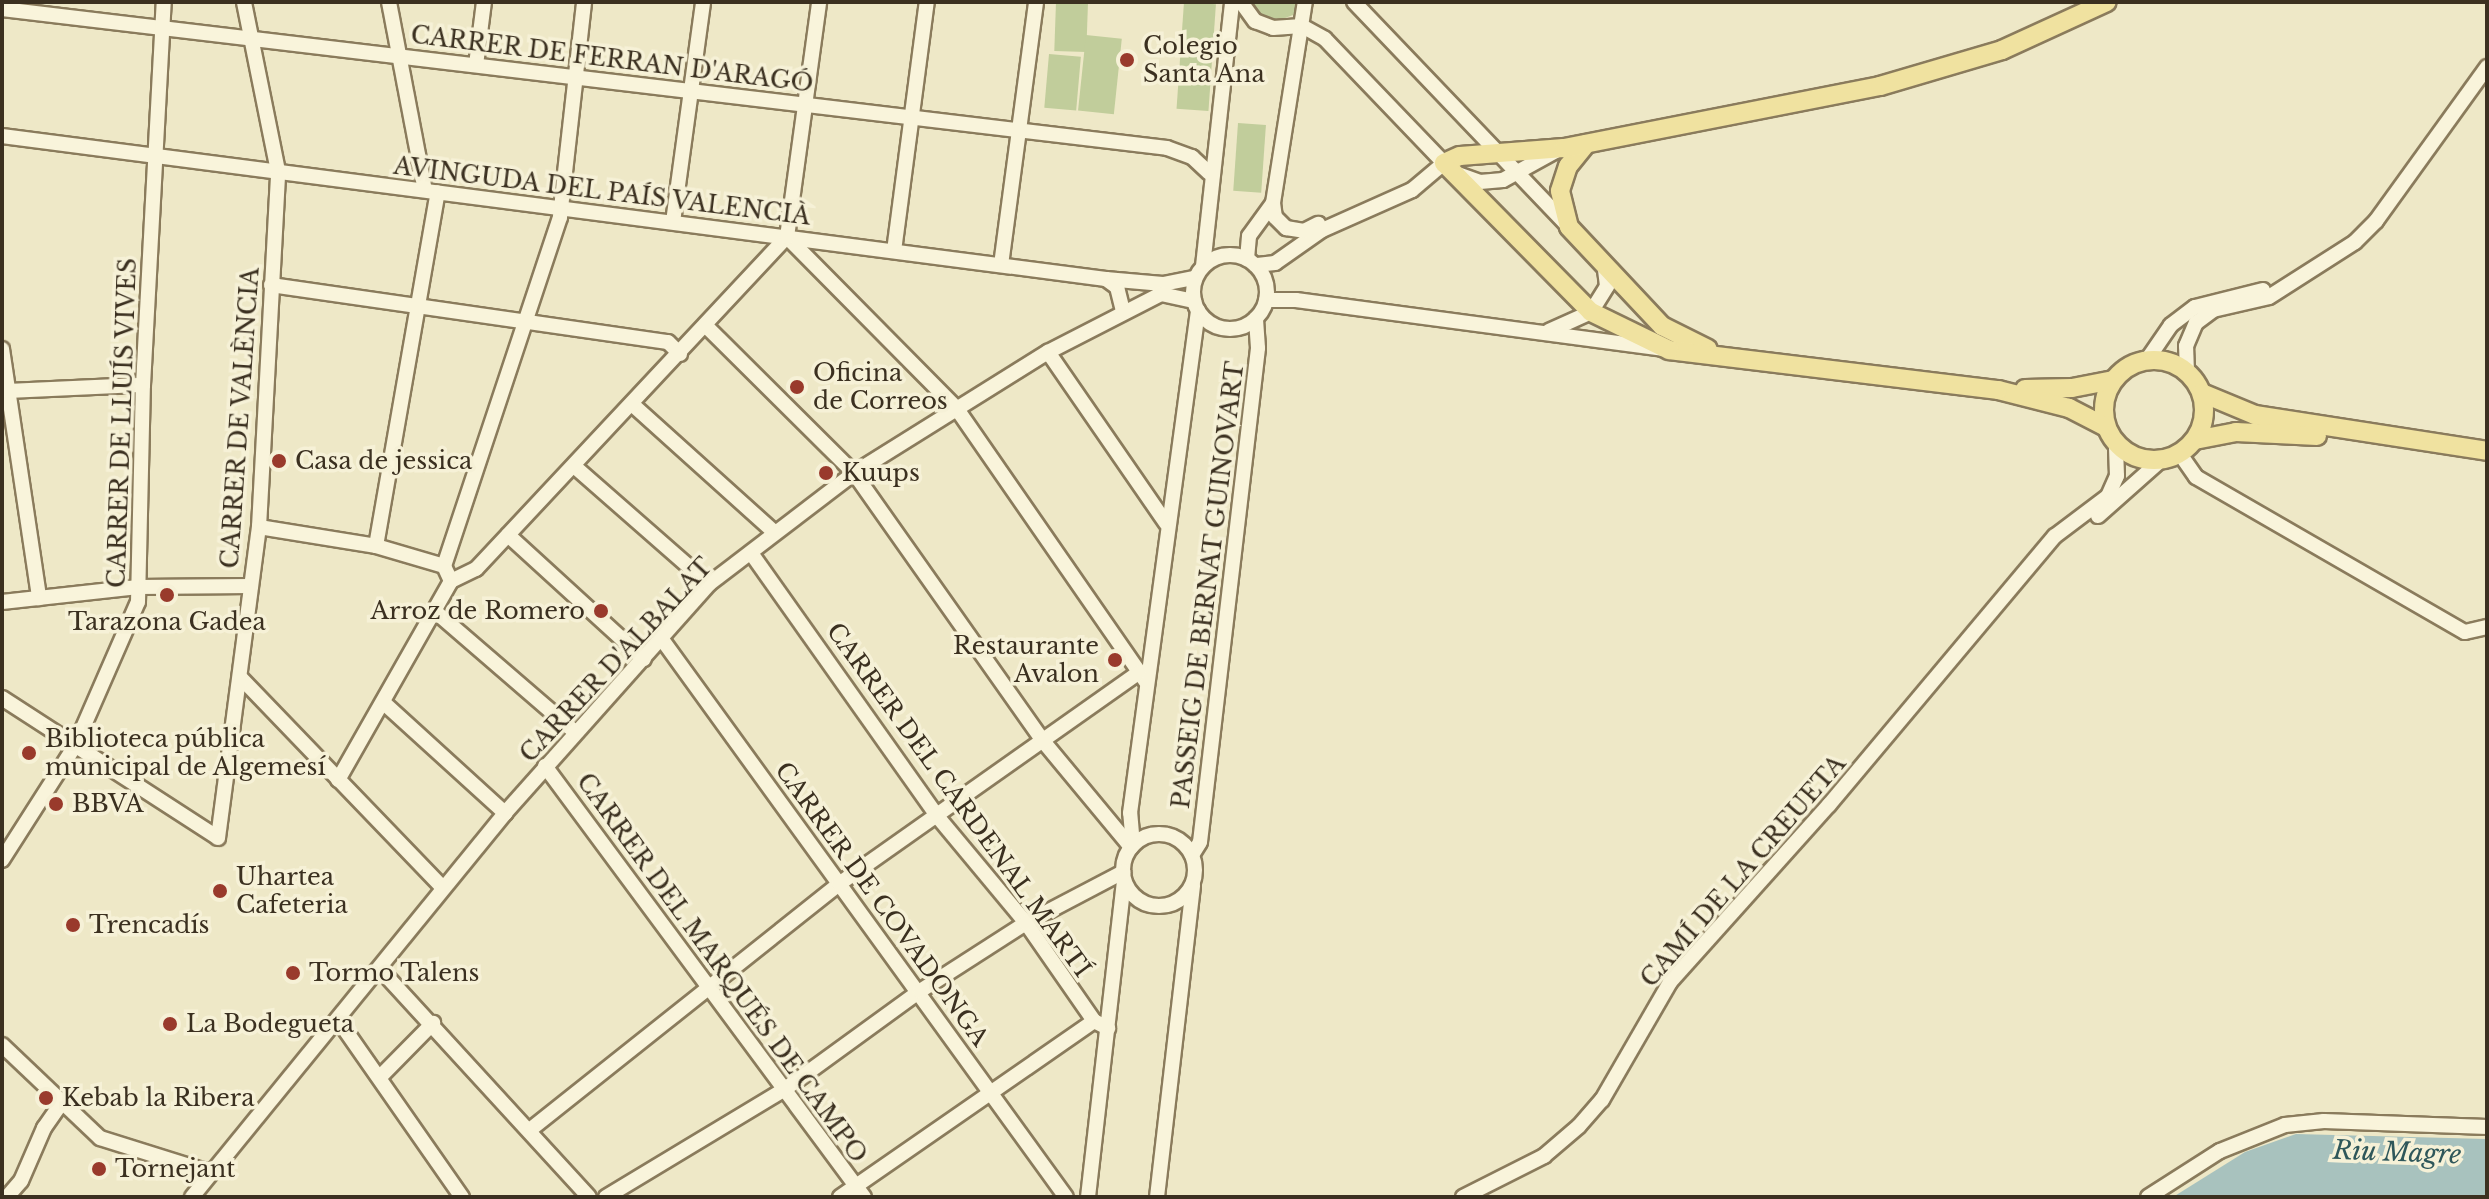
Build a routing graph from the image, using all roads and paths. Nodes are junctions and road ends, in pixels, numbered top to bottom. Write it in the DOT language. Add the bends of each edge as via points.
graph roads {
  1 [pos="164,2"];
  2 [pos="244,2"];
  3 [pos="389,2"];
  4 [pos="484,2"];
  5 [pos="584,2"];
  6 [pos="703,2"];
  7 [pos="819,2"];
  8 [pos="927,2"];
  9 [pos="1036,2"];
  10 [pos="1232,2"];
  11 [pos="1241,2"];
  12 [pos="1305,2"];
  13 [pos="1354,2"];
  14 [pos="2107,2"];
  15 [pos="2088,6"];
  16 [pos="2,9"];
  17 [pos="1302,26"];
  18 [pos="162,28"];
  19 [pos="254,39"];
  20 [pos="401,56"];
  21 [pos="476,65"];
  22 [pos="2487,67"];
  23 [pos="576,77"];
  24 [pos="691,90"];
  25 [pos="805,104"];
  26 [pos="912,116"];
  27 [pos="1019,129"];
  28 [pos="2,136"];
  29 [pos="1586,144"];
  30 [pos="1564,148"];
  31 [pos="154,155"];
  32 [pos="1497,156"];
  33 [pos="1451,169"];
  34 [pos="278,171"];
  35 [pos="1209,173"];
  36 [pos="1514,175"];
  37 [pos="432,191"];
  38 [pos="1385,202"];
  39 [pos="1273,203"];
  40 [pos="561,208"];
  41 [pos="673,222"];
  42 [pos="1569,227"];
  43 [pos="787,237"];
  44 [pos="894,251"];
  45 [pos="1251,262"];
  46 [pos="1001,265"];
  47 [pos="1605,269"];
  48 [pos="1199,272"];
  49 [pos="1106,279"];
  50 [pos="2291,284"];
  51 [pos="271,285"];
  52 [pos="1266,300"];
  53 [pos="1196,306"];
  54 [pos="419,308"];
  55 [pos="1123,311"];
  56 [pos="1591,312"];
  57 [pos="1256,318"];
  58 [pos="525,321"];
  59 [pos="707,327"];
  60 [pos="1541,333"];
  61 [pos="2,349"];
  62 [pos="1669,350"];
  63 [pos="1048,352"];
  64 [pos="680,354"];
  65 [pos="1731,357"];
  66 [pos="2147,360"];
  67 [pos="2187,373"];
  68 [pos="2113,380"];
  69 [pos="143,385"];
  70 [pos="1998,390"];
  71 [pos="9,391"];
  72 [pos="2202,393"];
  73 [pos="633,405"];
  74 [pos="957,409"];
  75 [pos="2106,427"];
  76 [pos="2376,437"];
  77 [pos="2195,440"];
  78 [pos="2116,444"];
  79 [pos="2487,451"];
  80 [pos="2180,454"];
  81 [pos="2161,460"];
  82 [pos="574,466"];
  83 [pos="854,473"];
  84 [pos="1167,524"];
  85 [pos="259,527"];
  86 [pos="773,531"];
  87 [pos="508,535"];
  88 [pos="376,546"];
  89 [pos="2043,550"];
  90 [pos="751,553"];
  91 [pos="444,566"];
  92 [pos="451,581"];
  93 [pos="709,584"];
  94 [pos="251,586"];
  95 [pos="138,587"];
  96 [pos="39,598"];
  97 [pos="2,602"];
  98 [pos="437,613"];
  99 [pos="2487,627"];
  100 [pos="661,638"];
  101 [pos="644,659"];
  102 [pos="240,677"];
  103 [pos="1142,678"];
  104 [pos="2,698"];
  105 [pos="384,703"];
  106 [pos="575,732"];
  107 [pos="1043,741"];
  108 [pos="75,746"];
  109 [pos="545,766"];
  110 [pos="338,780"];
  111 [pos="505,813"];
  112 [pos="937,816"];
  113 [pos="1132,846"];
  114 [pos="1192,855"];
  115 [pos="2,860"];
  116 [pos="1124,877"];
  117 [pos="839,884"];
  118 [pos="1193,885"];
  119 [pos="443,888"];
  120 [pos="1026,923"];
  121 [pos="380,969"];
  122 [pos="708,990"];
  123 [pos="920,991"];
  124 [pos="339,1021"];
  125 [pos="433,1023"];
  126 [pos="1101,1024"];
  127 [pos="2,1045"];
  128 [pos="380,1077"];
  129 [pos="785,1089"];
  130 [pos="993,1092"];
  131 [pos="62,1102"];
  132 [pos="2487,1127"];
  133 [pos="531,1129"];
  134 [pos="215,1169"];
  135 [pos="860,1192"];
  136 [pos="7,1197"];
  137 [pos="192,1197"];
  138 [pos="462,1197"];
  139 [pos="589,1197"];
  140 [pos="606,1197"];
  141 [pos="840,1197"];
  142 [pos="1066,1197"];
  143 [pos="1088,1197"];
  144 [pos="1157,1197"];
  145 [pos="1463,1197"];
  146 [pos="2148,1197"];
  1 -- 18 [label="street, CARRER DE LLUÍS VIVES"];
  2 -- 19 [label="street, CARRER DE VALÈNCIA"];
  3 -- 20 [label="street"];
  4 -- 21 [label="street"];
  5 -- 23 [label="street"];
  6 -- 24 [label="street"];
  7 -- 25 [label="street"];
  8 -- 26 [label="street"];
  9 -- 27 [label="street"];
  10 -- 35 [label="street"];
  11 -- 17 [label="street" via="1255,21 1273,28"];
  12 -- 17 [label="street"];
  13 -- 32 [label="street"];
  14 -- 15 [label="main road"];
  15 -- 29 [label="main road" via="2039,36 1924,74"];
  16 -- 18 [label="street, CARRER DE FERRAN D'ARAGÓ"];
  17 -- 33 [label="street" via="1325,39"];
  17 -- 39 [label="street"];
  18 -- 19 [label="street, CARRER DE FERRAN D'ARAGÓ"];
  18 -- 31 [label="street, CARRER DE LLUÍS VIVES"];
  19 -- 20 [label="street, CARRER DE FERRAN D'ARAGÓ"];
  19 -- 34 [label="street, CARRER DE VALÈNCIA"];
  20 -- 21 [label="street, CARRER DE FERRAN D'ARAGÓ"];
  20 -- 37 [label="street"];
  21 -- 23 [label="street, CARRER DE FERRAN D'ARAGÓ"];
  22 -- 50 [label="street" via="2376,221 2330,262"];
  23 -- 24 [label="street, CARRER DE FERRAN D'ARAGÓ"];
  23 -- 40 [label="street"];
  24 -- 25 [label="street, CARRER DE FERRAN D'ARAGÓ"];
  24 -- 41 [label="street"];
  25 -- 26 [label="street, CARRER DE FERRAN D'ARAGÓ"];
  25 -- 43 [label="street"];
  26 -- 27 [label="street, CARRER DE FERRAN D'ARAGÓ"];
  26 -- 44 [label="street"];
  27 -- 35 [label="street, CARRER DE FERRAN D'ARAGÓ" via="1167,148 1192,157"];
  27 -- 46 [label="street"];
  28 -- 31 [label="street, AVINGUDA DEL PAÍS VALENCIÀ"];
  29 -- 30 [label="main road"];
  29 -- 42 [label="main road" via="1563,176 1561,208"];
  30 -- 32 [label="main road"];
  30 -- 36 [label="street"];
  31 -- 34 [label="street, AVINGUDA DEL PAÍS VALENCIÀ"];
  31 -- 69 [label="street, CARRER DE LLUÍS VIVES"];
  32 -- 33 [label="main road" via="1460,156"];
  32 -- 36 [label="street"];
  33 -- 36 [label="street" via="1490,183"];
  33 -- 38 [label="street"];
  33 -- 56 [label="main road"];
  34 -- 37 [label="street, AVINGUDA DEL PAÍS VALENCIÀ"];
  34 -- 51 [label="street, CARRER DE VALÈNCIA"];
  35 -- 48 [label="street"];
  36 -- 42 [label="street"];
  37 -- 40 [label="street, AVINGUDA DEL PAÍS VALENCIÀ"];
  37 -- 54 [label="street"];
  38 -- 39 [label="street" via="1295,231 1281,225"];
  38 -- 45 [label="street" via="1322,230 1275,263"];
  39 -- 45 [label="street" via="1249,236"];
  40 -- 41 [label="street, AVINGUDA DEL PAÍS VALENCIÀ"];
  40 -- 58 [label="street"];
  41 -- 43 [label="street, AVINGUDA DEL PAÍS VALENCIÀ"];
  42 -- 47 [label="main road"];
  43 -- 44 [label="street, AVINGUDA DEL PAÍS VALENCIÀ"];
  43 -- 59 [label="street"];
  43 -- 74 [label="street"];
  44 -- 46 [label="street, AVINGUDA DEL PAÍS VALENCIÀ"];
  45 -- 48 [label="street" via="1223,255"];
  45 -- 52 [label="street" via="1263,275"];
  46 -- 49 [label="street, AVINGUDA DEL PAÍS VALENCIÀ"];
  47 -- 56 [label="street" via="1607,286"];
  47 -- 65 [label="main road" via="1662,326"];
  48 -- 49 [label="street, AVINGUDA DEL PAÍS VALENCIÀ" via="1163,284"];
  48 -- 53 [label="street"];
  49 -- 55 [label="street" via="1117,287"];
  50 -- 66 [label="street" via="2195,307 2171,325"];
  50 -- 67 [label="street" via="2269,297 2204,315 2190,331"];
  51 -- 54 [label="street"];
  51 -- 85 [label="street, CARRER DE VALÈNCIA"];
  52 -- 57 [label="street"];
  52 -- 60 [label="street"];
  53 -- 55 [label="street, CARRER D'ALBALAT" via="1161,294"];
  53 -- 57 [label="street" via="1225,329"];
  53 -- 84 [label="street, PASSEIG DE BERNAT GUINOVART"];
  54 -- 58 [label="street"];
  54 -- 88 [label="street"];
  55 -- 63 [label="street, CARRER D'ALBALAT"];
  56 -- 60 [label="street"];
  56 -- 62 [label="main road"];
  57 -- 114 [label="street, PASSEIG DE BERNAT GUINOVART" via="1258,348 1204,812 1200,842"];
  58 -- 64 [label="street" via="668,342"];
  58 -- 91 [label="street"];
  59 -- 64 [label="street"];
  59 -- 83 [label="street"];
  60 -- 62 [label="street"];
  61 -- 71 [label="street"];
  62 -- 65 [label="main road"];
  63 -- 74 [label="street, CARRER D'ALBALAT"];
  63 -- 84 [label="street"];
  64 -- 73 [label="street"];
  65 -- 70 [label="main road"];
  66 -- 67 [label="main road" via="2166,361"];
  66 -- 68 [label="main road"];
  67 -- 72 [label="main road"];
  68 -- 70 [label="main road" via="2072,388"];
  68 -- 75 [label="main road" via="2103,408"];
  69 -- 71 [label="street"];
  69 -- 95 [label="street, CARRER DE LLUÍS VIVES"];
  70 -- 75 [label="main road" via="2069,408"];
  71 -- 96 [label="street"];
  72 -- 76 [label="main road" via="2236,410"];
  72 -- 77 [label="main road" via="2203,423"];
  73 -- 82 [label="street"];
  73 -- 86 [label="street"];
  74 -- 83 [label="street, CARRER D'ALBALAT"];
  74 -- 103 [label="street"];
  75 -- 78 [label="main road"];
  76 -- 77 [label="main road" via="2236,432"];
  76 -- 79 [label="main road"];
  77 -- 80 [label="main road"];
  78 -- 81 [label="main road" via="2141,459"];
  78 -- 89 [label="street, CAMÍ DE LA CREUETA" via="2118,467 2108,496"];
  80 -- 81 [label="main road"];
  80 -- 99 [label="street" via="2196,477 2465,632"];
  81 -- 89 [label="street, CAMÍ DE LA CREUETA" via="2097,517"];
  82 -- 87 [label="street"];
  82 -- 93 [label="street"];
  83 -- 86 [label="street, CARRER D'ALBALAT"];
  83 -- 107 [label="street"];
  84 -- 103 [label="street, PASSEIG DE BERNAT GUINOVART"];
  85 -- 88 [label="street"];
  85 -- 94 [label="street, CARRER DE VALÈNCIA"];
  86 -- 90 [label="street, CARRER D'ALBALAT"];
  87 -- 92 [label="street" via="476,569"];
  87 -- 101 [label="street"];
  88 -- 91 [label="street"];
  89 -- 145 [label="street, CAMÍ DE LA CREUETA" via="1829,805 1670,982 1602,1100 1573,1133 1544,1156"];
  90 -- 93 [label="street, CARRER D'ALBALAT"];
  90 -- 112 [label="street, CARRER DEL CARDENAL MARTÍ"];
  91 -- 92 [label="street"];
  92 -- 98 [label="street"];
  93 -- 100 [label="street, CARRER D'ALBALAT"];
  94 -- 95 [label="street"];
  94 -- 102 [label="street, CARRER DE VALÈNCIA"];
  95 -- 96 [label="street"];
  95 -- 108 [label="street, CARRER DE LLUÍS VIVES" via="138,602"];
  96 -- 97 [label="street"];
  98 -- 105 [label="street"];
  98 -- 106 [label="street"];
  100 -- 101 [label="street, CARRER D'ALBALAT"];
  100 -- 117 [label="street, CARRER DE COVADONGA"];
  101 -- 106 [label="street, CARRER D'ALBALAT"];
  102 -- 108 [label="street, CARRER DE VALÈNCIA" via="218,838"];
  102 -- 110 [label="street"];
  103 -- 107 [label="street"];
  103 -- 113 [label="street, PASSEIG DE BERNAT GUINOVART"];
  104 -- 108 [label="street"];
  105 -- 110 [label="street"];
  105 -- 111 [label="street"];
  106 -- 109 [label="street, CARRER D'ALBALAT"];
  107 -- 112 [label="street"];
  107 -- 113 [label="street"];
  108 -- 115 [label="street, CARRER DE LLUÍS VIVES"];
  109 -- 111 [label="street, CARRER D'ALBALAT"];
  109 -- 122 [label="street, CARRER DEL MARQUÉS DE CAMPO"];
  110 -- 119 [label="street"];
  111 -- 119 [label="street, CARRER D'ALBALAT"];
  112 -- 117 [label="street"];
  112 -- 120 [label="street, CARRER DEL CARDENAL MARTÍ"];
  113 -- 114 [label="street" via="1148,836 1166,835"];
  113 -- 116 [label="street"];
  114 -- 118 [label="street"];
  116 -- 118 [label="street" via="1140,901 1156,907 1178,902"];
  116 -- 120 [label="street"];
  116 -- 126 [label="street"];
  117 -- 122 [label="street"];
  117 -- 123 [label="street, CARRER DE COVADONGA"];
  118 -- 144 [label="street"];
  119 -- 121 [label="street, CARRER D'ALBALAT"];
  120 -- 123 [label="street"];
  120 -- 126 [label="street, CARRER DEL CARDENAL MARTÍ"];
  121 -- 124 [label="street, CARRER D'ALBALAT"];
  121 -- 125 [label="street"];
  122 -- 129 [label="street, CARRER DEL MARQUÉS DE CAMPO"];
  122 -- 133 [label="street"];
  123 -- 129 [label="street"];
  123 -- 130 [label="street, CARRER DE COVADONGA"];
  124 -- 128 [label="street"];
  124 -- 134 [label="street, CARRER D'ALBALAT"];
  125 -- 128 [label="street"];
  125 -- 133 [label="street"];
  126 -- 130 [label="street"];
  126 -- 143 [label="street"];
  127 -- 131 [label="street"];
  128 -- 138 [label="street"];
  129 -- 135 [label="street, CARRER DEL MARQUÉS DE CAMPO"];
  129 -- 140 [label="street"];
  130 -- 135 [label="street"];
  130 -- 142 [label="street, CARRER DE COVADONGA"];
  131 -- 134 [label="street" via="100,1138 120,1148"];
  131 -- 136 [label="street" via="21,1181"];
  132 -- 146 [label="street" via="2324,1121 2285,1125 2220,1151"];
  133 -- 139 [label="street"];
  134 -- 137 [label="street, CARRER D'ALBALAT"];
  135 -- 141 [label="street"];
}
